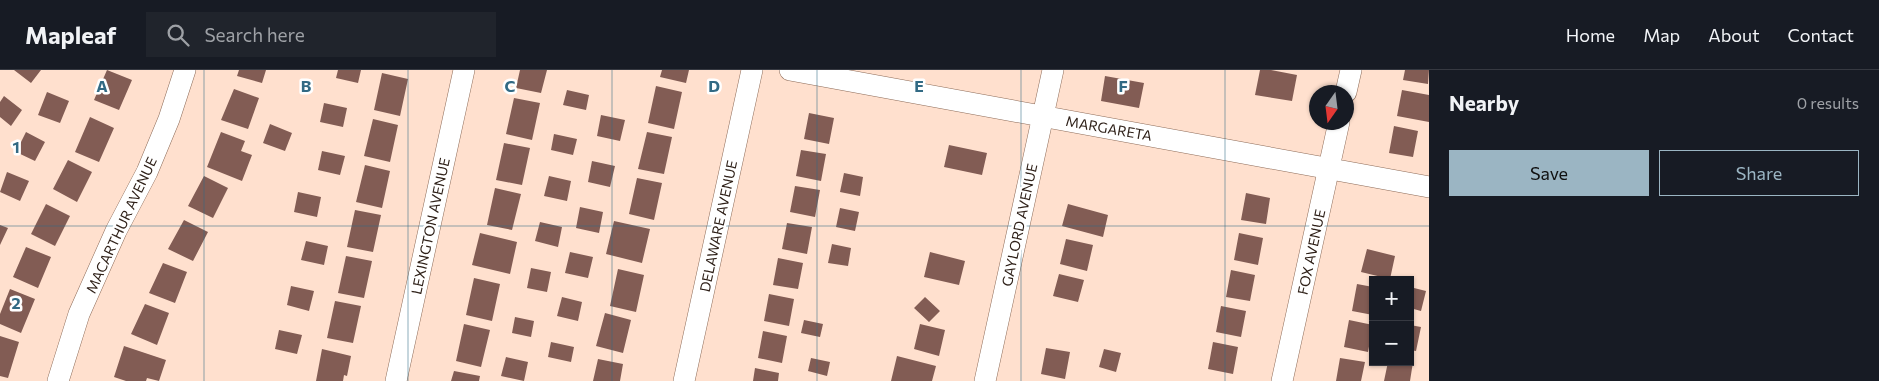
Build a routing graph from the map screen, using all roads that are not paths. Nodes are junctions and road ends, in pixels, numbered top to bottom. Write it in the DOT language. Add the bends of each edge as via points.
graph roads {
  1 [pos="185,70"];
  2 [pos="464,70"];
  3 [pos="752,70"];
  4 [pos="790,70"];
  5 [pos="1053,70"];
  6 [pos="1351,70"];
  7 [pos="1348,85"];
  8 [pos="1042,116"];
  9 [pos="1337,130"];
  10 [pos="1329,169"];
  11 [pos="1429,187"];
  12 [pos="58,381"];
  13 [pos="396,381"];
  14 [pos="684,381"];
  15 [pos="985,381"];
  16 [pos="1282,381"];
  1 -- 12 [label="street, MACARTHUR AVENUE" via="147,172 79,314"];
  2 -- 13 [label="street, LEXINGTON AVENUE"];
  3 -- 14 [label="street, DELAWARE AVENUE"];
  4 -- 8 [label="street, MARGARETA"];
  5 -- 8 [label="street, GAYLORD AVENUE"];
  6 -- 7 [label="street"];
  8 -- 10 [label="street, MARGARETA"];
  8 -- 15 [label="street, GAYLORD AVENUE"];
  9 -- 10 [label="street, FOX AVENUE"];
  10 -- 11 [label="street, MARGARETA"];
  10 -- 16 [label="street, FOX AVENUE"];
}
